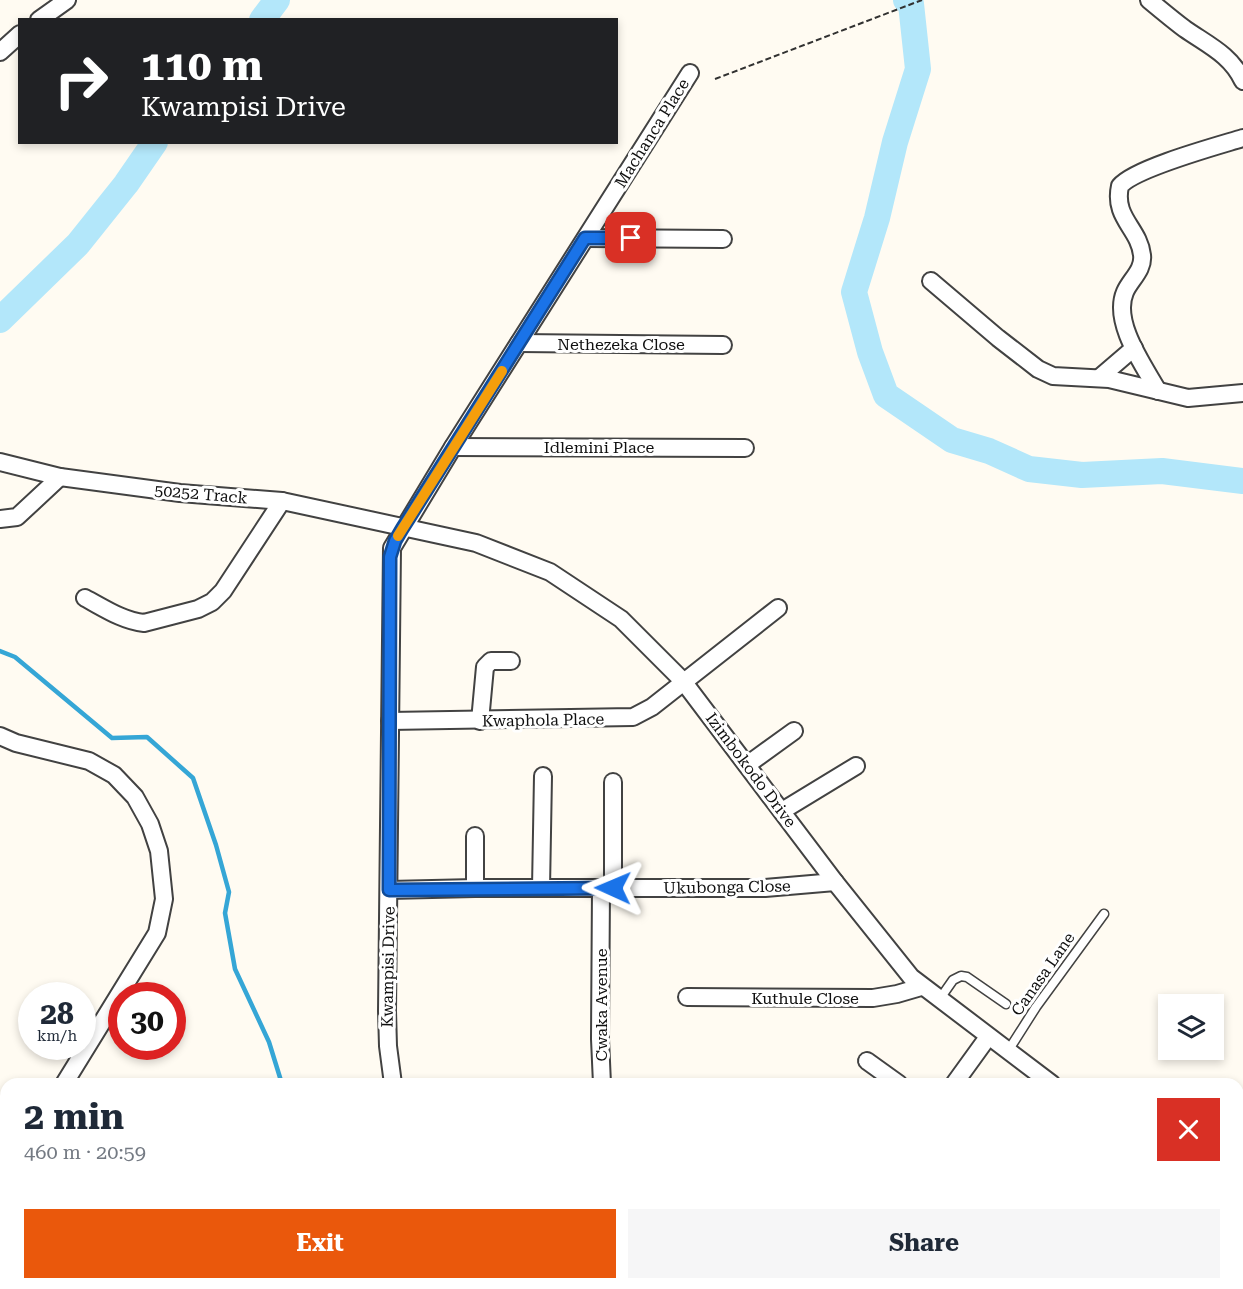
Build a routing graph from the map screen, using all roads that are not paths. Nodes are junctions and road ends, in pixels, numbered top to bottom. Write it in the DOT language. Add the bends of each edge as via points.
graph roads {
  1 [pos="66,0"];
  2 [pos="1149,0"];
  3 [pos="42,18"];
  4 [pos="18,36"];
  5 [pos="0,52"];
  6 [pos="690,73"];
  7 [pos="1243,81"];
  8 [pos="1243,138"];
  9 [pos="585,238"];
  10 [pos="723,239"];
  11 [pos="931,281"];
  12 [pos="519,343"];
  13 [pos="723,345"];
  14 [pos="1134,348"];
  15 [pos="1099,378"];
  16 [pos="1158,391"];
  17 [pos="1243,393"];
  18 [pos="453,447"];
  19 [pos="745,448"];
  20 [pos="0,462"];
  21 [pos="60,477"];
  22 [pos="282,501"];
  23 [pos="0,519"];
  24 [pos="402,529"];
  25 [pos="85,597"];
  26 [pos="778,609"];
  27 [pos="510,661"];
  28 [pos="683,681"];
  29 [pos="390,721"];
  30 [pos="480,721"];
  31 [pos="794,731"];
  32 [pos="0,736"];
  33 [pos="747,765"];
  34 [pos="856,766"];
  35 [pos="543,776"];
  36 [pos="613,782"];
  37 [pos="782,811"];
  38 [pos="475,836"];
  39 [pos="836,882"];
  40 [pos="475,888"];
  41 [pos="541,888"];
  42 [pos="607,888"];
  43 [pos="389,890"];
  44 [pos="1104,914"];
  45 [pos="921,987"];
  46 [pos="687,997"];
  47 [pos="939,1000"];
  48 [pos="1006,1004"];
  49 [pos="988,1037"];
  50 [pos="1007,1052"];
  51 [pos="867,1061"];
  52 [pos="68,1078"];
  53 [pos="392,1078"];
  54 [pos="603,1078"];
  55 [pos="891,1078"];
  56 [pos="958,1078"];
  57 [pos="1044,1078"];
  1 -- 3 [label="street"];
  2 -- 7 [label="street" via="1226,56"];
  4 -- 5 [label="street"];
  6 -- 9 [label="street, Machanca Place"];
  8 -- 14 [label="street" via="1133,176 1120,186 1118,201 1122,214 1143,255 1122,302 1124,323"];
  9 -- 10 [label="street"];
  9 -- 12 [label="street, Machanca Place"];
  11 -- 15 [label="street" via="1038,369 1062,378"];
  12 -- 13 [label="street, Nethezeka Close"];
  12 -- 18 [label="street, Machanca Place"];
  14 -- 15 [label="street"];
  14 -- 16 [label="street"];
  15 -- 16 [label="street"];
  16 -- 17 [label="street" via="1188,398"];
  18 -- 19 [label="street, Idlemini Place"];
  18 -- 24 [label="street, Machanca Place"];
  20 -- 21 [label="street, 50252 Track"];
  21 -- 22 [label="street, 50252 Track" via="180,493"];
  21 -- 23 [label="street" via="18,517"];
  22 -- 24 [label="street, 50252 Track"];
  22 -- 25 [label="street" via="223,591 206,606 144,623 113,613"];
  24 -- 28 [label="street, Izimbokodo Drive" via="476,543 550,572 621,619"];
  24 -- 29 [label="street, Kwampisi Drive" via="390,557"];
  26 -- 28 [label="street, Kwaphola Place"];
  27 -- 30 [label="street" via="491,661 485,667"];
  28 -- 30 [label="street, Kwaphola Place" via="633,717"];
  28 -- 33 [label="street, Izimbokodo Drive"];
  29 -- 30 [label="street, Kwaphola Place"];
  29 -- 43 [label="street, Kwampisi Drive"];
  31 -- 33 [label="street"];
  32 -- 52 [label="street" via="89,761 114,775 127,786 150,824 159,851 164,899 157,933"];
  33 -- 37 [label="street, Izimbokodo Drive"];
  34 -- 37 [label="street"];
  35 -- 41 [label="street"];
  36 -- 42 [label="street, Cwaka Avenue"];
  37 -- 39 [label="street, Izimbokodo Drive"];
  38 -- 40 [label="street"];
  39 -- 42 [label="street, Ukubonga Close" via="765,888"];
  39 -- 45 [label="street, Izimbokodo Drive"];
  40 -- 41 [label="street, Ukubonga Close"];
  40 -- 43 [label="street, Ukubonga Close"];
  41 -- 42 [label="street, Ukubonga Close"];
  42 -- 54 [label="street, Cwaka Avenue" via="600,1039"];
  43 -- 53 [label="street, Kwampisi Drive" via="387,1011"];
  44 -- 50 [label="lane, Canasa Lane"];
  45 -- 46 [label="street, Kuthule Close" via="873,998"];
  45 -- 47 [label="street, Izimbokodo Drive"];
  47 -- 48 [label="lane" via="953,980 961,976"];
  47 -- 49 [label="street, Izimbokodo Drive"];
  49 -- 50 [label="street, Izimbokodo Drive"];
  49 -- 56 [label="street"];
  50 -- 57 [label="street, Izimbokodo Drive"];
  51 -- 55 [label="street"];
}
